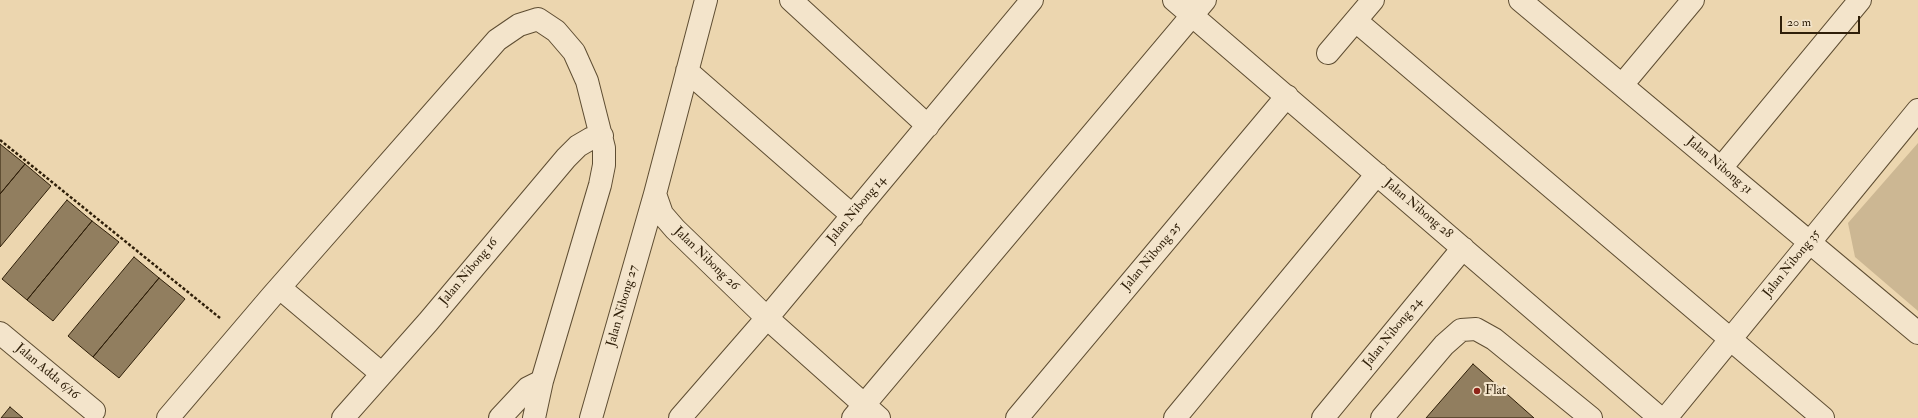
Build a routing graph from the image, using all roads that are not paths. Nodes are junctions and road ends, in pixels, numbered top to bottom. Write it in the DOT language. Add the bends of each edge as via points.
graph roads {
  1 [pos="706,0"];
  2 [pos="791,0"];
  3 [pos="1032,0"];
  4 [pos="1174,0"];
  5 [pos="1374,0"];
  6 [pos="1693,0"];
  7 [pos="1860,0"];
  8 [pos="1525,1"];
  9 [pos="1198,7"];
  10 [pos="1356,21"];
  11 [pos="1328,54"];
  12 [pos="687,71"];
  13 [pos="1622,85"];
  14 [pos="1287,96"];
  15 [pos="1918,110"];
  16 [pos="928,126"];
  17 [pos="602,136"];
  18 [pos="1721,168"];
  19 [pos="1377,174"];
  20 [pos="655,194"];
  21 [pos="853,216"];
  22 [pos="1810,242"];
  23 [pos="1463,248"];
  24 [pos="280,288"];
  25 [pos="767,318"];
  26 [pos="0,333"];
  27 [pos="1918,333"];
  28 [pos="1731,339"];
  29 [pos="382,374"];
  30 [pos="542,381"];
  31 [pos="94,411"];
  32 [pos="865,414"];
  33 [pos="168,418"];
  34 [pos="343,418"];
  35 [pos="500,418"];
  36 [pos="534,418"];
  37 [pos="591,418"];
  38 [pos="680,418"];
  39 [pos="1017,418"];
  40 [pos="1175,418"];
  41 [pos="1323,418"];
  42 [pos="1382,418"];
  43 [pos="1590,418"];
  44 [pos="1660,418"];
  45 [pos="1666,418"];
  46 [pos="1823,418"];
  1 -- 12 [label="street, Jalan Nibong 27"];
  2 -- 16 [label="street"];
  3 -- 16 [label="street, Jalan Nibong 14"];
  4 -- 9 [label="street, Jalan Nibong 28"];
  5 -- 10 [label="street"];
  6 -- 13 [label="street"];
  7 -- 18 [label="street"];
  8 -- 13 [label="street, Jalan Nibong 31"];
  9 -- 14 [label="street, Jalan Nibong 28"];
  9 -- 32 [label="street"];
  10 -- 11 [label="street"];
  10 -- 28 [label="street"];
  12 -- 20 [label="street, Jalan Nibong 27"];
  12 -- 21 [label="street"];
  13 -- 18 [label="street, Jalan Nibong 31"];
  14 -- 19 [label="street, Jalan Nibong 28"];
  14 -- 39 [label="street, Jalan Nibong 25"];
  15 -- 22 [label="street, Jalan Nibong 35"];
  16 -- 21 [label="street, Jalan Nibong 14"];
  17 -- 24 [label="street" via="587,82 574,52 556,31 538,19 519,25 497,40"];
  17 -- 29 [label="street, Jalan Nibong 16" via="578,146 566,158"];
  17 -- 30 [label="street" via="604,165 600,185"];
  18 -- 22 [label="street, Jalan Nibong 31"];
  19 -- 23 [label="street, Jalan Nibong 28"];
  19 -- 40 [label="street"];
  20 -- 25 [label="street, Jalan Nibong 26" via="662,214 675,229"];
  20 -- 37 [label="street, Jalan Nibong 27"];
  21 -- 25 [label="street, Jalan Nibong 14"];
  22 -- 27 [label="street, Jalan Nibong 31"];
  22 -- 28 [label="street, Jalan Nibong 35"];
  23 -- 41 [label="street, Jalan Nibong 24"];
  23 -- 44 [label="street, Jalan Nibong 28"];
  24 -- 29 [label="street"];
  24 -- 33 [label="street"];
  25 -- 32 [label="street, Jalan Nibong 26"];
  25 -- 38 [label="street, Jalan Nibong 14"];
  26 -- 31 [label="street, Jalan Adda 6/16"];
  28 -- 45 [label="street, Jalan Nibong 35"];
  28 -- 46 [label="street"];
  29 -- 34 [label="street, Jalan Nibong 16"];
  30 -- 35 [label="street" via="528,388"];
  30 -- 36 [label="street"];
  42 -- 43 [label="street" via="1461,330 1476,330 1494,339"];
}
